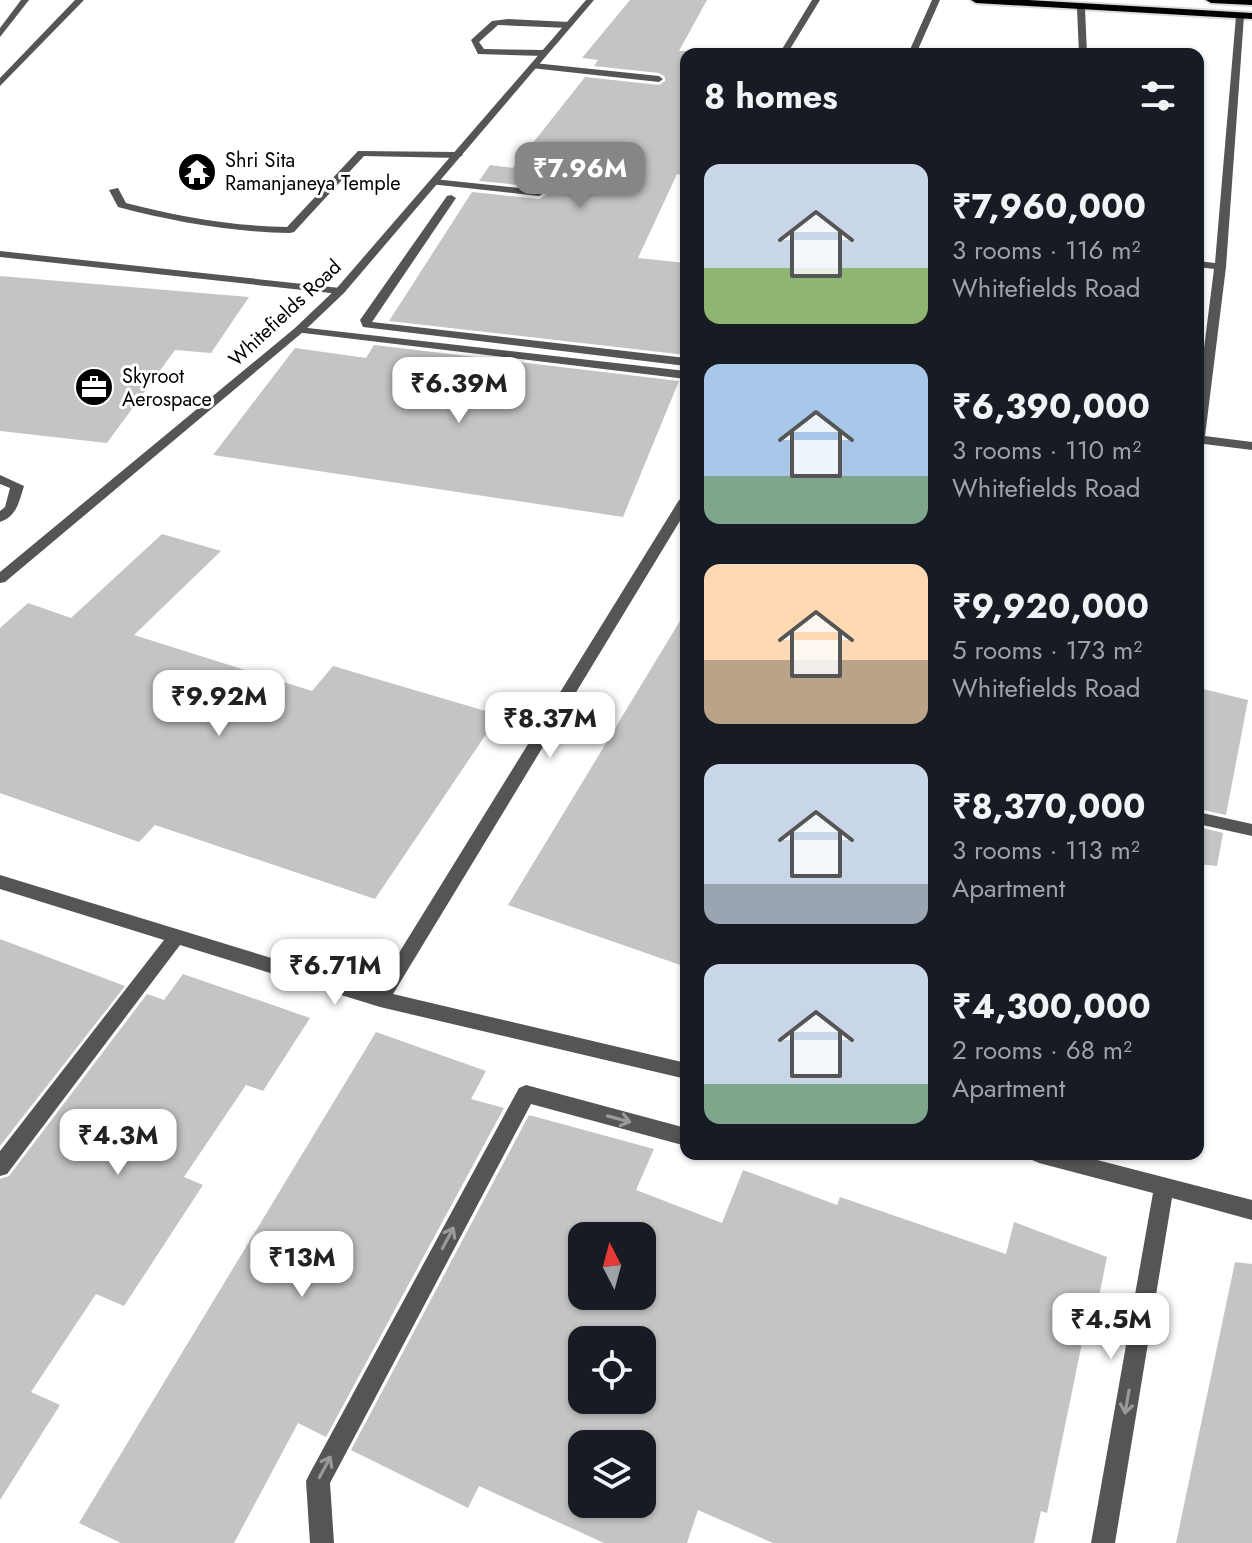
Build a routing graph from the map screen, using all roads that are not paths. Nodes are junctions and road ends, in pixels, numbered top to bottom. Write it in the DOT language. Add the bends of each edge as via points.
graph roads {
  1 [pos="25,0"];
  2 [pos="80,0"];
  3 [pos="590,0"];
  4 [pos="816,0"];
  5 [pos="936,0"];
  6 [pos="976,0"];
  7 [pos="1211,0"];
  8 [pos="1252,2"];
  9 [pos="1081,8"];
  10 [pos="1246,16"];
  11 [pos="569,25"];
  12 [pos="0,34"];
  13 [pos="787,48"];
  14 [pos="915,48"];
  15 [pos="1083,48"];
  16 [pos="544,53"];
  17 [pos="534,66"];
  18 [pos="659,79"];
  19 [pos="1,81"];
  20 [pos="458,155"];
  21 [pos="434,182"];
  22 [pos="114,190"];
  23 [pos="539,193"];
  24 [pos="451,198"];
  25 [pos="0,254"];
  26 [pos="1204,265"];
  27 [pos="1221,267"];
  28 [pos="340,291"];
  29 [pos="299,330"];
  30 [pos="680,361"];
  31 [pos="680,374"];
  32 [pos="1204,394"];
  33 [pos="1204,440"];
  34 [pos="1252,446"];
  35 [pos="0,479"];
  36 [pos="680,510"];
  37 [pos="0,518"];
  38 [pos="0,579"];
  39 [pos="1204,819"];
  40 [pos="1252,830"];
  41 [pos="0,882"];
  42 [pos="176,937"];
  43 [pos="380,999"];
  44 [pos="680,1070"];
  45 [pos="680,1135"];
  46 [pos="1063,1160"];
  47 [pos="0,1167"];
  48 [pos="1164,1187"];
  49 [pos="1252,1210"];
  50 [pos="322,1543"];
  51 [pos="1103,1543"];
  1 -- 12 [label="street"];
  2 -- 19 [label="street"];
  3 -- 11 [label="street, Whitefields Road"];
  4 -- 13 [label="street"];
  5 -- 14 [label="street"];
  6 -- 9 [label="main road"];
  7 -- 8 [label="main road"];
  9 -- 10 [label="main road"];
  9 -- 15 [label="street"];
  10 -- 27 [label="street"];
  11 -- 16 [label="street, Whitefields Road"];
  11 -- 16 [label="street" via="495,23 474,42 481,52"];
  16 -- 17 [label="street, Whitefields Road"];
  17 -- 18 [label="street"];
  17 -- 20 [label="street, Whitefields Road"];
  20 -- 21 [label="street, Whitefields Road"];
  20 -- 22 [label="street" via="361,153 290,230 210,226 171,218 122,205"];
  21 -- 23 [label="street"];
  21 -- 28 [label="street, Whitefields Road"];
  24 -- 30 [label="street" via="367,325"];
  25 -- 28 [label="street"];
  26 -- 27 [label="street"];
  27 -- 32 [label="street"];
  28 -- 29 [label="street, Whitefields Road"];
  29 -- 31 [label="street"];
  29 -- 38 [label="street, Whitefields Road"];
  33 -- 34 [label="street"];
  35 -- 37 [label="street" via="17,486 11,508"];
  36 -- 43 [label="street"];
  39 -- 40 [label="street"];
  41 -- 42 [label="street"];
  42 -- 43 [label="street"];
  42 -- 47 [label="street"];
  43 -- 44 [label="street"];
  50 -- 45 [label="street, one-way" via="318,1481 526,1094"];
  46 -- 48 [label="street"];
  48 -- 49 [label="street"];
  48 -- 51 [label="street, one-way"];
}
